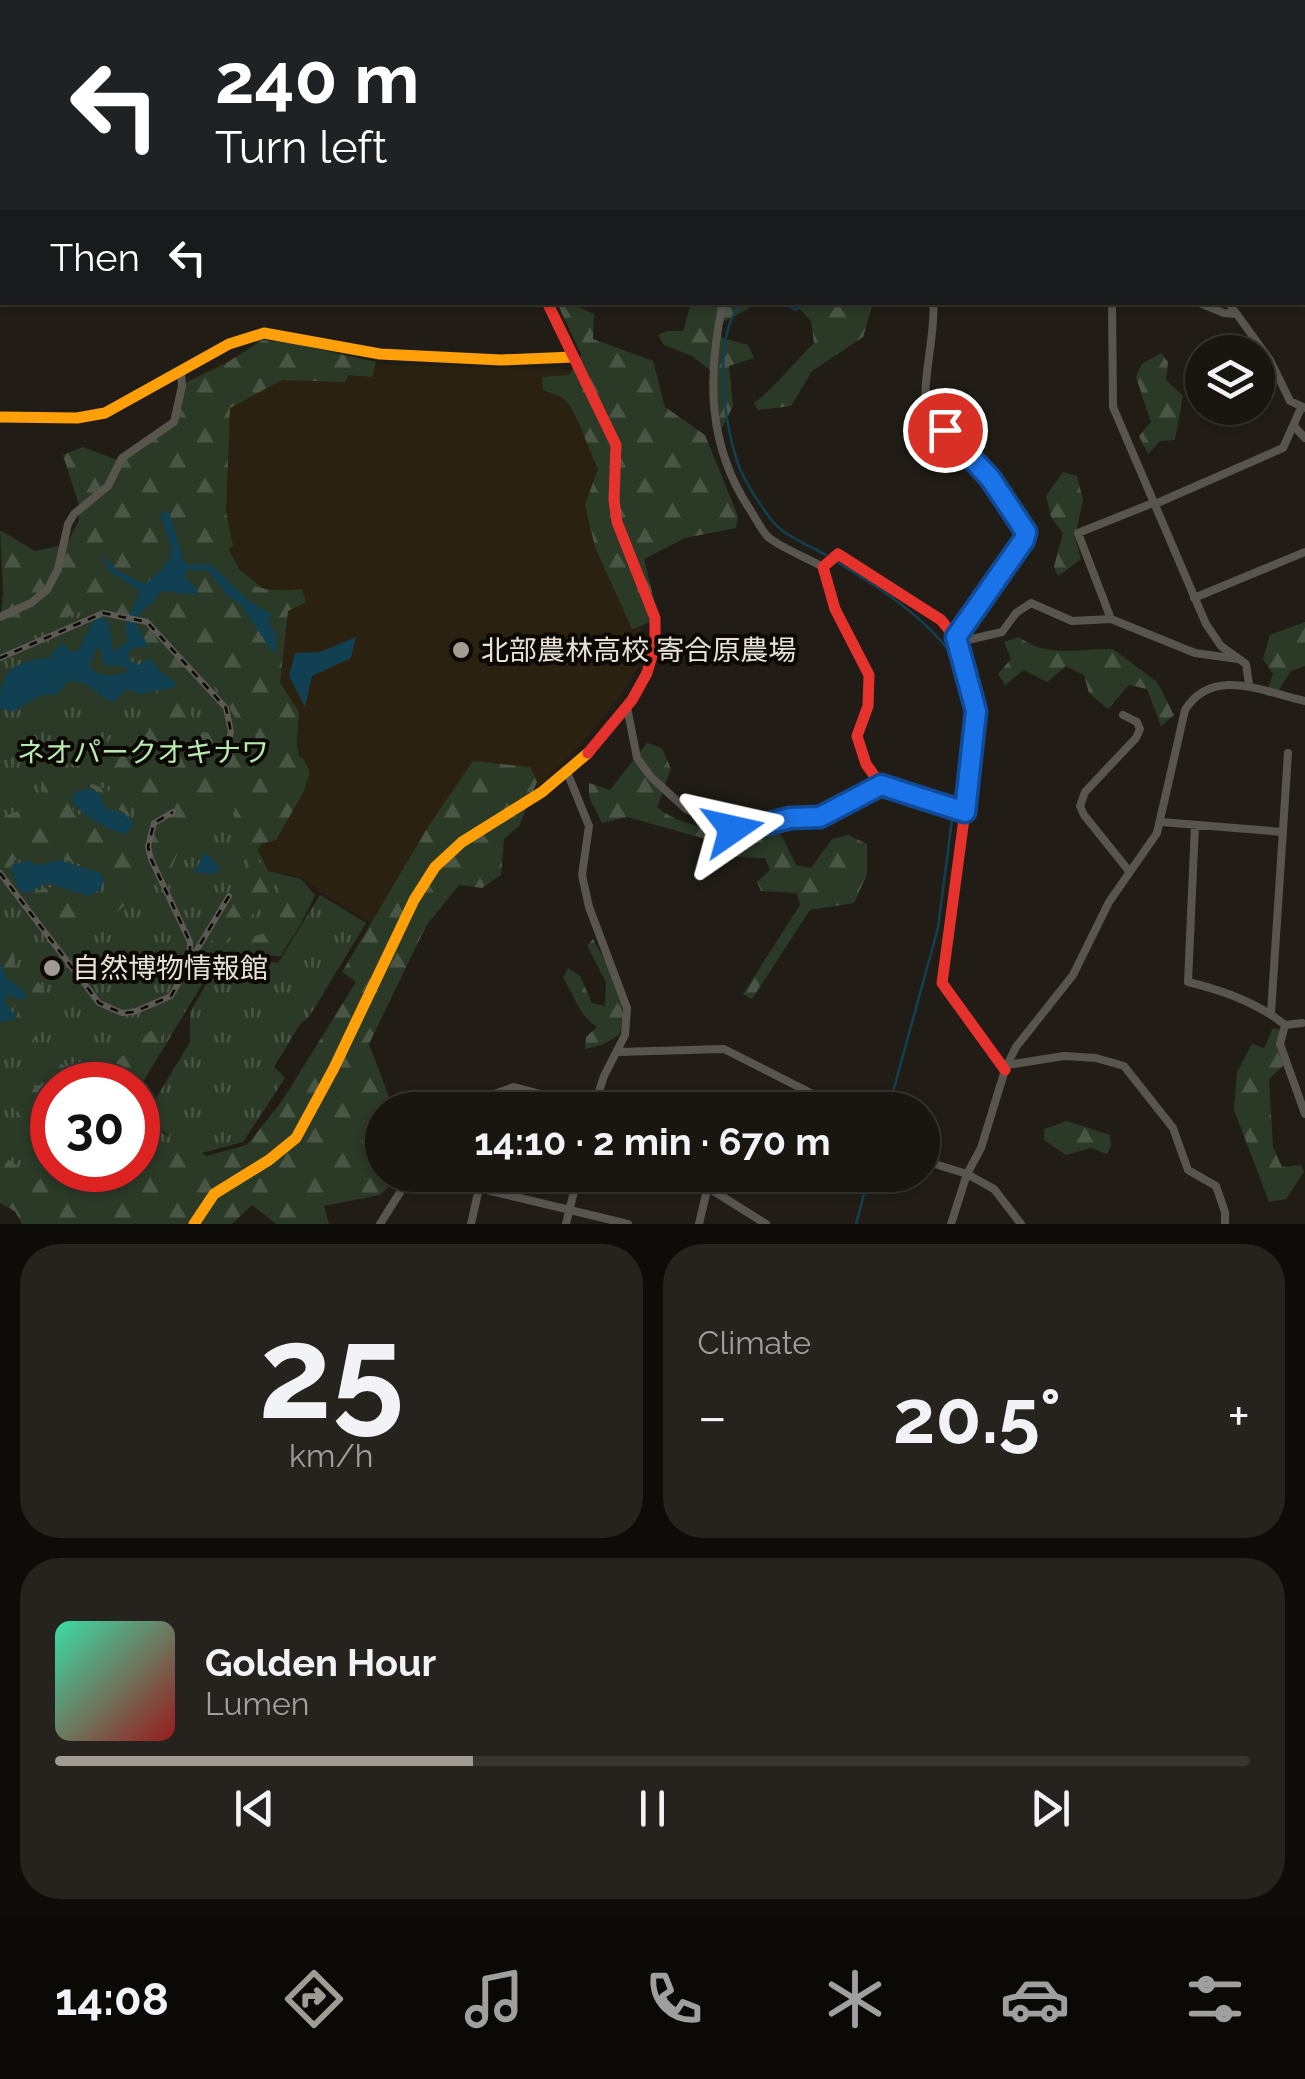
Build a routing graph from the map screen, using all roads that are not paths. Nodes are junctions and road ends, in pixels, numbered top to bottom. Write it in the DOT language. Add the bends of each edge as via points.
graph roads {
  1 [pos="548,305"];
  2 [pos="722,305"];
  3 [pos="933,305"];
  4 [pos="1112,305"];
  5 [pos="1204,305"];
  6 [pos="1230,305"];
  7 [pos="1236,314"];
  8 [pos="574,357"];
  9 [pos="181,372"];
  10 [pos="1303,408"];
  11 [pos="0,417"];
  12 [pos="1294,426"];
  13 [pos="1305,438"];
  14 [pos="1154,504"];
  15 [pos="1305,552"];
  16 [pos="822,568"];
  17 [pos="1194,598"];
  18 [pos="0,617"];
  19 [pos="1111,619"];
  20 [pos="958,640"];
  21 [pos="1241,659"];
  22 [pos="1248,684"];
  23 [pos="1305,701"];
  24 [pos="627,707"];
  25 [pos="1123,715"];
  26 [pos="1288,753"];
  27 [pos="567,772"];
  28 [pos="881,785"];
  29 [pos="965,812"];
  30 [pos="1162,822"];
  31 [pos="1195,825"];
  32 [pos="1283,832"];
  33 [pos="1129,871"];
  34 [pos="1271,1013"];
  35 [pos="1302,1023"];
  36 [pos="1285,1025"];
  37 [pos="618,1052"];
  38 [pos="1006,1067"];
  39 [pos="500,1092"];
  40 [pos="533,1092"];
  41 [pos="600,1092"];
  42 [pos="809,1092"];
  43 [pos="1305,1114"];
  44 [pos="940,1166"];
  45 [pos="967,1174"];
  46 [pos="400,1192"];
  47 [pos="478,1192"];
  48 [pos="496,1192"];
  49 [pos="574,1192"];
  50 [pos="707,1192"];
  51 [pos="710,1192"];
  52 [pos="570,1209"];
  53 [pos="194,1224"];
  54 [pos="380,1224"];
  55 [pos="471,1224"];
  56 [pos="566,1224"];
  57 [pos="628,1224"];
  58 [pos="699,1224"];
  59 [pos="766,1224"];
  60 [pos="951,1224"];
  61 [pos="1021,1224"];
  62 [pos="1225,1224"];
  1 -- 8 [label="street"];
  2 -- 16 [label="street" via="711,400 736,490 767,536"];
  3 -- 20 [label="street" via="923,402 990,478 1026,532"];
  4 -- 14 [label="street" via="1112,406"];
  5 -- 7 [label="street"];
  6 -- 7 [label="street"];
  7 -- 10 [label="street" via="1290,401"];
  8 -- 9 [label="street" via="394,356 264,333"];
  8 -- 24 [label="street" via="616,445 616,520 657,632 646,674"];
  9 -- 11 [label="street" via="90,417"];
  9 -- 18 [label="street" via="174,422 122,458 108,486 74,514 47,590"];
  10 -- 12 [label="street"];
  12 -- 13 [label="street"];
  12 -- 14 [label="street" via="1284,448"];
  14 -- 17 [label="street"];
  14 -- 19 [label="street" via="1078,533"];
  15 -- 17 [label="street"];
  16 -- 20 [label="street" via="838,554 922,605"];
  16 -- 28 [label="street" via="829,601 869,675 856,746"];
  17 -- 21 [label="street" via="1214,638"];
  19 -- 20 [label="street" via="1072,621 1031,602 1002,632"];
  19 -- 21 [label="street" via="1194,653"];
  20 -- 29 [label="street" via="976,711"];
  21 -- 22 [label="street"];
  22 -- 23 [label="street"];
  22 -- 30 [label="street" via="1214,689 1184,710"];
  24 -- 27 [label="street"];
  24 -- 28 [label="street" via="637,758 651,776 686,809 733,829 820,817"];
  25 -- 33 [label="street" via="1137,722 1136,738 1080,806"];
  26 -- 32 [label="street"];
  27 -- 37 [label="street" via="589,826 582,875 589,907 626,1008"];
  27 -- 53 [label="street" via="469,837 430,872 296,1138 274,1158 220,1186"];
  28 -- 29 [label="street"];
  29 -- 38 [label="street" via="942,983"];
  30 -- 31 [label="street"];
  30 -- 33 [label="street"];
  31 -- 32 [label="street"];
  31 -- 34 [label="street" via="1188,982"];
  32 -- 34 [label="street"];
  33 -- 38 [label="street" via="1073,974"];
  34 -- 36 [label="street"];
  35 -- 36 [label="street"];
  36 -- 43 [label="street" via="1280,1044"];
  37 -- 41 [label="street"];
  37 -- 42 [label="street" via="724,1049"];
  38 -- 45 [label="street"];
  38 -- 62 [label="street" via="1064,1056 1124,1066 1173,1128 1188,1170 1216,1186"];
  39 -- 40 [label="street"];
  44 -- 45 [label="street"];
  45 -- 60 [label="street"];
  45 -- 61 [label="street" via="994,1188"];
  46 -- 54 [label="street"];
  47 -- 55 [label="street"];
  48 -- 52 [label="street"];
  49 -- 52 [label="street"];
  50 -- 58 [label="street"];
  51 -- 59 [label="street"];
  52 -- 56 [label="street"];
  52 -- 57 [label="street"];
}
